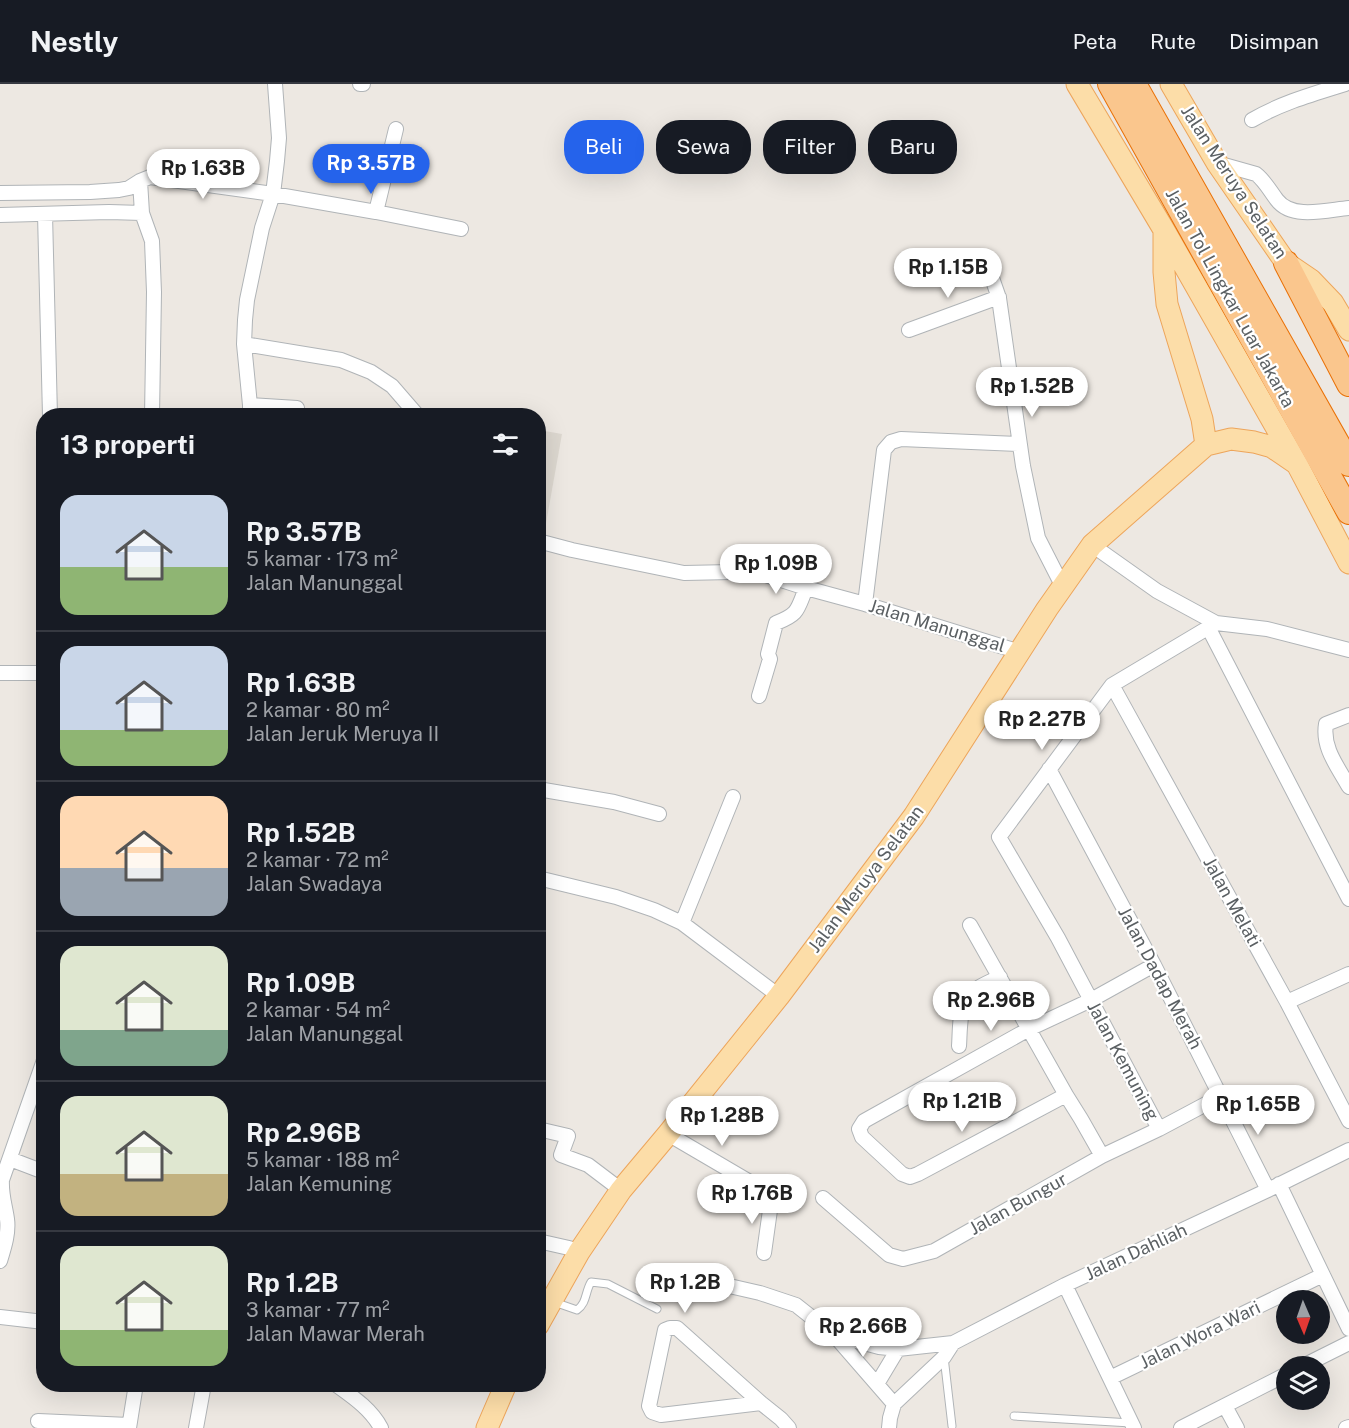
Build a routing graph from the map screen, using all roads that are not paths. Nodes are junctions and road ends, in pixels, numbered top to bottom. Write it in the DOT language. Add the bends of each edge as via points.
graph roads {
  1 [pos="275,84"];
  2 [pos="1077,84"];
  3 [pos="1110,84"];
  4 [pos="1134,84"];
  5 [pos="1170,84"];
  6 [pos="1345,84"];
  7 [pos="1252,120"];
  8 [pos="396,129"];
  9 [pos="1217,163"];
  10 [pos="140,180"];
  11 [pos="0,193"];
  12 [pos="273,194"];
  13 [pos="1349,208"];
  14 [pos="376,212"];
  15 [pos="142,213"];
  16 [pos="45,214"];
  17 [pos="0,215"];
  18 [pos="461,229"];
  19 [pos="1164,231"];
  20 [pos="985,258"];
  21 [pos="1286,263"];
  22 [pos="999,297"];
  23 [pos="909,330"];
  24 [pos="1349,330"];
  25 [pos="244,344"];
  26 [pos="1349,384"];
  27 [pos="50,408"];
  28 [pos="152,408"];
  29 [pos="250,408"];
  30 [pos="411,408"];
  31 [pos="1020,444"];
  32 [pos="1206,445"];
  33 [pos="1297,464"];
  34 [pos="1349,464"];
  35 [pos="1349,512"];
  36 [pos="546,543"];
  37 [pos="1092,545"];
  38 [pos="1349,563"];
  39 [pos="1063,587"];
  40 [pos="806,588"];
  41 [pos="865,604"];
  42 [pos="1212,625"];
  43 [pos="1349,650"];
  44 [pos="1020,652"];
  45 [pos="0,673"];
  46 [pos="36,673"];
  47 [pos="1112,685"];
  48 [pos="759,696"];
  49 [pos="1349,715"];
  50 [pos="1049,769"];
  51 [pos="1349,787"];
  52 [pos="546,790"];
  53 [pos="733,797"];
  54 [pos="659,814"];
  55 [pos="546,880"];
  56 [pos="1349,899"];
  57 [pos="682,923"];
  58 [pos="970,925"];
  59 [pos="1154,965"];
  60 [pos="1349,974"];
  61 [pos="999,976"];
  62 [pos="778,996"];
  63 [pos="1091,1000"];
  64 [pos="1287,1002"];
  65 [pos="1029,1029"];
  66 [pos="959,1046"];
  67 [pos="36,1083"];
  68 [pos="1066,1095"];
  69 [pos="1221,1096"];
  70 [pos="1349,1121"];
  71 [pos="1159,1129"];
  72 [pos="546,1131"];
  73 [pos="668,1134"];
  74 [pos="1349,1150"];
  75 [pos="1102,1156"];
  76 [pos="10,1159"];
  77 [pos="36,1169"];
  78 [pos="1273,1187"];
  79 [pos="621,1190"];
  80 [pos="823,1198"];
  81 [pos="546,1243"];
  82 [pos="579,1252"];
  83 [pos="764,1253"];
  84 [pos="0,1261"];
  85 [pos="1323,1275"];
  86 [pos="703,1280"];
  87 [pos="1065,1285"];
  88 [pos="552,1301"];
  89 [pos="657,1309"];
  90 [pos="546,1311"];
  91 [pos="0,1317"];
  92 [pos="36,1321"];
  93 [pos="1349,1329"];
  94 [pos="834,1335"];
  95 [pos="953,1343"];
  96 [pos="1349,1343"];
  97 [pos="898,1349"];
  98 [pos="1323,1356"];
  99 [pos="944,1357"];
  100 [pos="1110,1378"];
  101 [pos="1276,1380"];
  102 [pos="877,1384"];
  103 [pos="135,1392"];
  104 [pos="203,1392"];
  105 [pos="346,1392"];
  106 [pos="503,1392"];
  107 [pos="761,1403"];
  108 [pos="894,1404"];
  109 [pos="1225,1406"];
  110 [pos="1014,1416"];
  111 [pos="38,1420"];
  112 [pos="1116,1425"];
  113 [pos="129,1426"];
  114 [pos="952,1426"];
  115 [pos="1133,1426"];
  116 [pos="196,1428"];
  117 [pos="381,1428"];
  118 [pos="487,1428"];
  119 [pos="789,1428"];
  120 [pos="889,1428"];
  121 [pos="1181,1428"];
  122 [pos="1237,1428"];
  1 -- 12 [label="street" via="279,138"];
  2 -- 19 [label="main road"];
  3 -- 35 [label="highway, Jalan Tol Lingkar Luar Jakarta"];
  4 -- 34 [label="highway, Jalan Tol Lingkar Luar Jakarta"];
  5 -- 9 [label="main road, Jalan Meruya Selatan"];
  6 -- 7 [label="street"];
  8 -- 14 [label="street"];
  9 -- 13 [label="street" via="1256,174 1287,209 1301,213"];
  9 -- 21 [label="main road, Jalan Meruya Selatan"];
  10 -- 11 [label="street" via="129,188 109,191"];
  10 -- 12 [label="street" via="150,177"];
  10 -- 15 [label="street"];
  12 -- 14 [label="street"];
  12 -- 25 [label="street" via="247,300"];
  14 -- 18 [label="street"];
  15 -- 16 [label="street"];
  15 -- 28 [label="street" via="152,241"];
  16 -- 17 [label="street"];
  16 -- 27 [label="street"];
  19 -- 32 [label="main road" via="1167,304 1202,419"];
  19 -- 33 [label="main road"];
  20 -- 22 [label="street"];
  21 -- 24 [label="main road, Jalan Meruya Selatan" via="1311,280 1333,303"];
  21 -- 26 [label="highway"];
  22 -- 23 [label="street"];
  22 -- 31 [label="street"];
  25 -- 29 [label="street"];
  25 -- 30 [label="street" via="341,360 392,386"];
  31 -- 39 [label="street" via="1038,538"];
  31 -- 41 [label="street" via="901,439 891,442 884,450"];
  32 -- 33 [label="main road" via="1231,439 1254,442 1272,447"];
  32 -- 37 [label="main road, Jalan Meruya Selatan"];
  33 -- 38 [label="main road"];
  36 -- 40 [label="street, Jalan Manunggal" via="676,572 750,570"];
  37 -- 39 [label="main road, Jalan Meruya Selatan"];
  37 -- 42 [label="street"];
  39 -- 44 [label="main road, Jalan Meruya Selatan"];
  40 -- 41 [label="street, Jalan Manunggal"];
  40 -- 48 [label="street" via="797,612 776,623"];
  41 -- 44 [label="street, Jalan Manunggal"];
  42 -- 43 [label="street" via="1267,629"];
  42 -- 47 [label="street"];
  42 -- 56 [label="street"];
  44 -- 62 [label="main road, Jalan Meruya Selatan" via="914,816"];
  45 -- 46 [label="street"];
  47 -- 50 [label="street"];
  47 -- 64 [label="street, Jalan Melati"];
  49 -- 51 [label="street" via="1326,724 1324,734 1326,746"];
  50 -- 59 [label="street, Jalan Dadap Merah"];
  50 -- 63 [label="street, Jalan Kemuning" via="999,837"];
  52 -- 54 [label="street"];
  53 -- 57 [label="street"];
  55 -- 57 [label="street" via="616,897"];
  57 -- 62 [label="street"];
  58 -- 61 [label="street"];
  59 -- 63 [label="street"];
  59 -- 69 [label="street, Jalan Dadap Merah"];
  60 -- 64 [label="street"];
  61 -- 65 [label="street"];
  61 -- 66 [label="street" via="967,997"];
  62 -- 73 [label="main road, Jalan Meruya Selatan"];
  63 -- 65 [label="street"];
  63 -- 71 [label="street, Jalan Kemuning"];
  64 -- 70 [label="street, Jalan Melati"];
  65 -- 68 [label="street"];
  65 -- 68 [label="street" via="864,1121 859,1129 862,1137 910,1177"];
  67 -- 76 [label="street"];
  68 -- 75 [label="street"];
  69 -- 71 [label="street, Jalan Bungur"];
  69 -- 78 [label="street, Jalan Dadap Merah"];
  71 -- 75 [label="street, Jalan Bungur"];
  72 -- 79 [label="street" via="568,1136 561,1155 588,1165"];
  73 -- 79 [label="main road, Jalan Meruya Selatan"];
  73 -- 83 [label="street" via="767,1192 771,1203"];
  74 -- 78 [label="street, Jalan Dahliah"];
  75 -- 80 [label="street, Jalan Bungur" via="934,1251 903,1259 889,1255"];
  76 -- 77 [label="street"];
  76 -- 84 [label="street" via="2,1180 8,1221"];
  78 -- 85 [label="street, Jalan Dadap Merah"];
  78 -- 87 [label="street, Jalan Dahliah"];
  79 -- 82 [label="main road, Jalan Meruya Selatan"];
  81 -- 82 [label="street"];
  82 -- 88 [label="main road, Jalan Meruya Selatan"];
  85 -- 93 [label="street, Jalan Dadap Merah"];
  85 -- 100 [label="street, Jalan Wora Wari"];
  86 -- 94 [label="street" via="796,1305"];
  87 -- 95 [label="street"];
  87 -- 100 [label="street, Jalan Dahliah"];
  88 -- 89 [label="lane" via="577,1310 585,1301 591,1282 600,1282"];
  88 -- 90 [label="main road, Jalan Meruya Selatan"];
  91 -- 92 [label="street"];
  94 -- 97 [label="street"];
  94 -- 102 [label="street"];
  95 -- 97 [label="street"];
  95 -- 99 [label="street"];
  96 -- 98 [label="street"];
  97 -- 102 [label="street"];
  99 -- 108 [label="street"];
  99 -- 114 [label="lane"];
  100 -- 115 [label="street, Jalan Dahliah"];
  101 -- 109 [label="street"];
  102 -- 108 [label="street"];
  103 -- 113 [label="street"];
  104 -- 116 [label="street"];
  105 -- 117 [label="street" via="362,1404"];
  106 -- 118 [label="main road"];
  107 -- 107 [label="street" via="652,1412 649,1406 665,1330 677,1328"];
  107 -- 119 [label="street"];
  108 -- 120 [label="street"];
  109 -- 121 [label="street"];
  109 -- 122 [label="street"];
  110 -- 112 [label="lane"];
  111 -- 113 [label="street"];
  112 -- 115 [label="lane"];
}
